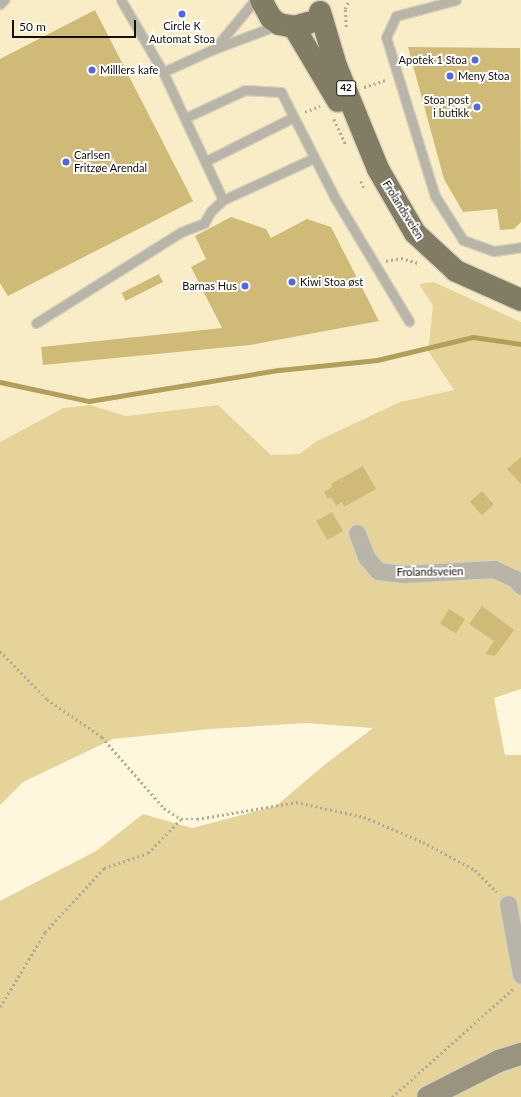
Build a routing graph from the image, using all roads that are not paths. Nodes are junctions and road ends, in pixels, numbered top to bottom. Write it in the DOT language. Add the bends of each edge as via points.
graph roads {
  1 [pos="4,0"];
  2 [pos="121,0"];
  3 [pos="254,0"];
  4 [pos="260,0"];
  5 [pos="456,0"];
  6 [pos="0,4"];
  7 [pos="322,6"];
  8 [pos="287,26"];
  9 [pos="214,49"];
  10 [pos="163,72"];
  11 [pos="294,117"];
  12 [pos="185,118"];
  13 [pos="314,158"];
  14 [pos="206,161"];
  15 [pos="376,164"];
  16 [pos="223,200"];
  17 [pos="521,247"];
  18 [pos="472,280"];
  19 [pos="521,286"];
  20 [pos="521,300"];
  21 [pos="409,321"];
  22 [pos="36,322"];
  23 [pos="357,533"];
  24 [pos="521,586"];
  25 [pos="508,904"];
  26 [pos="518,981"];
  27 [pos="521,1054"];
  28 [pos="428,1097"];
  1 -- 6 [label="lane"];
  2 -- 10 [label="lane"];
  3 -- 9 [label="lane"];
  4 -- 8 [label="main road, 42" via="270,18"];
  5 -- 17 [label="lane" via="396,16 386,38 435,196 463,240 494,251"];
  7 -- 8 [label="main road, 42" via="308,22"];
  7 -- 15 [label="main road, Frolandsveien / 42" via="336,66"];
  8 -- 9 [label="lane"];
  8 -- 15 [label="main road, Frolandsveien / 42"];
  9 -- 10 [label="lane"];
  10 -- 12 [label="lane"];
  11 -- 12 [label="lane" via="281,92 245,90"];
  11 -- 13 [label="lane"];
  11 -- 14 [label="lane"];
  12 -- 14 [label="lane"];
  13 -- 16 [label="lane"];
  13 -- 21 [label="lane" via="334,198"];
  14 -- 16 [label="lane"];
  15 -- 18 [label="main road, Frolandsveien / 42" via="393,199 424,244 444,263"];
  16 -- 22 [label="lane" via="204,222 181,232"];
  18 -- 19 [label="main road, Frolandsveien / 42"];
  18 -- 20 [label="main road, Frolandsveien / 42"];
  23 -- 24 [label="street, Frolandsveien" via="366,557 378,571 402,574 494,569 515,579"];
  25 -- 26 [label="street"];
  27 -- 28 [label="main road"];
}
